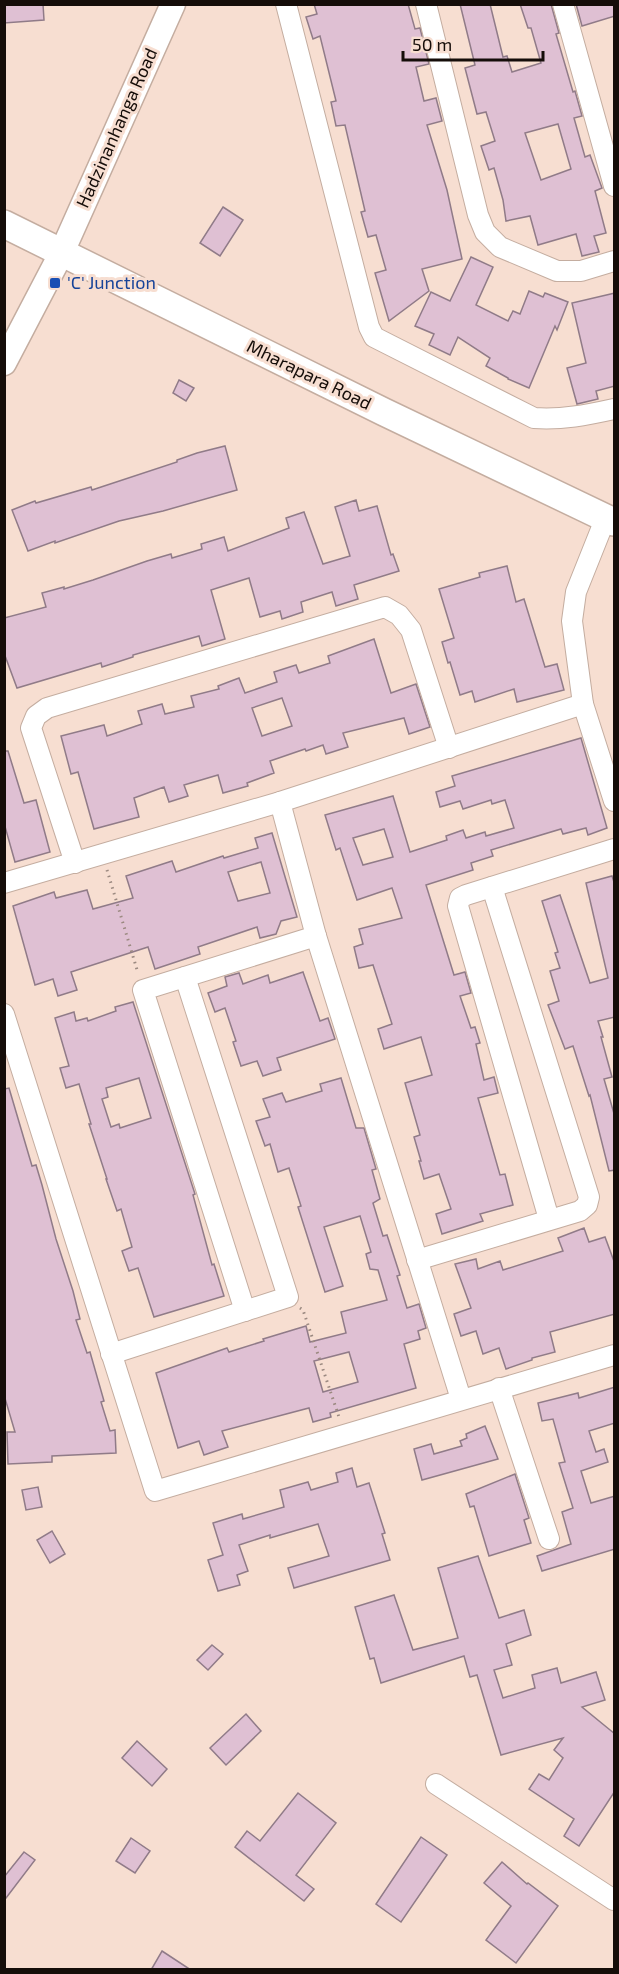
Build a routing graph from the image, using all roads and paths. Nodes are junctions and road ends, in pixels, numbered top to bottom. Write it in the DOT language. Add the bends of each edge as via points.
graph roads {
  1 [pos="173,4"];
  2 [pos="286,4"];
  3 [pos="426,4"];
  4 [pos="563,4"];
  5 [pos="615,186"];
  6 [pos="4,224"];
  7 [pos="62,252"];
  8 [pos="615,261"];
  9 [pos="4,363"];
  10 [pos="615,409"];
  11 [pos="610,519"];
  12 [pos="583,704"];
  13 [pos="449,748"];
  14 [pos="615,801"];
  15 [pos="280,802"];
  16 [pos="615,849"];
  17 [pos="102,854"];
  18 [pos="75,863"];
  19 [pos="4,883"];
  20 [pos="492,887"];
  21 [pos="316,936"];
  22 [pos="185,977"];
  23 [pos="143,990"];
  24 [pos="4,1014"];
  25 [pos="549,1219"];
  26 [pos="417,1260"];
  27 [pos="288,1297"];
  28 [pos="244,1311"];
  29 [pos="111,1354"];
  30 [pos="615,1355"];
  31 [pos="499,1388"];
  32 [pos="461,1399"];
  33 [pos="345,1434"];
  34 [pos="549,1539"];
  35 [pos="436,1784"];
  36 [pos="615,1900"];
  1 -- 7 [label="street, Hadzinanhanga Road"];
  2 -- 10 [label="street" via="374,337 534,418 567,419"];
  3 -- 8 [label="street" via="485,232 500,247 557,271 581,271"];
  4 -- 5 [label="street"];
  6 -- 7 [label="main road, Mharapara Road"];
  7 -- 9 [label="street, Hadzinanhanga Road"];
  7 -- 11 [label="main road, Mharapara Road"];
  11 -- 12 [label="street" via="576,592 572,621"];
  12 -- 13 [label="street"];
  12 -- 14 [label="street"];
  13 -- 15 [label="street"];
  13 -- 18 [label="street" via="411,630 399,615 385,607 47,708 36,716 31,728 33,740"];
  15 -- 17 [label="street"];
  15 -- 21 [label="street"];
  16 -- 20 [label="street"];
  17 -- 18 [label="street"];
  17 -- 23 [label="path"];
  18 -- 19 [label="street"];
  20 -- 25 [label="street" via="460,898 458,906"];
  20 -- 25 [label="street" via="588,1197 587,1205 580,1210"];
  21 -- 22 [label="street"];
  21 -- 26 [label="street"];
  22 -- 23 [label="street"];
  22 -- 27 [label="street"];
  23 -- 28 [label="street"];
  24 -- 29 [label="street"];
  25 -- 26 [label="street"];
  26 -- 32 [label="street"];
  27 -- 28 [label="street"];
  27 -- 33 [label="path" via="303,1310"];
  28 -- 29 [label="street"];
  29 -- 33 [label="street" via="155,1491"];
  30 -- 31 [label="street"];
  31 -- 32 [label="street"];
  31 -- 34 [label="street"];
  32 -- 33 [label="street"];
  35 -- 36 [label="street"];
}
